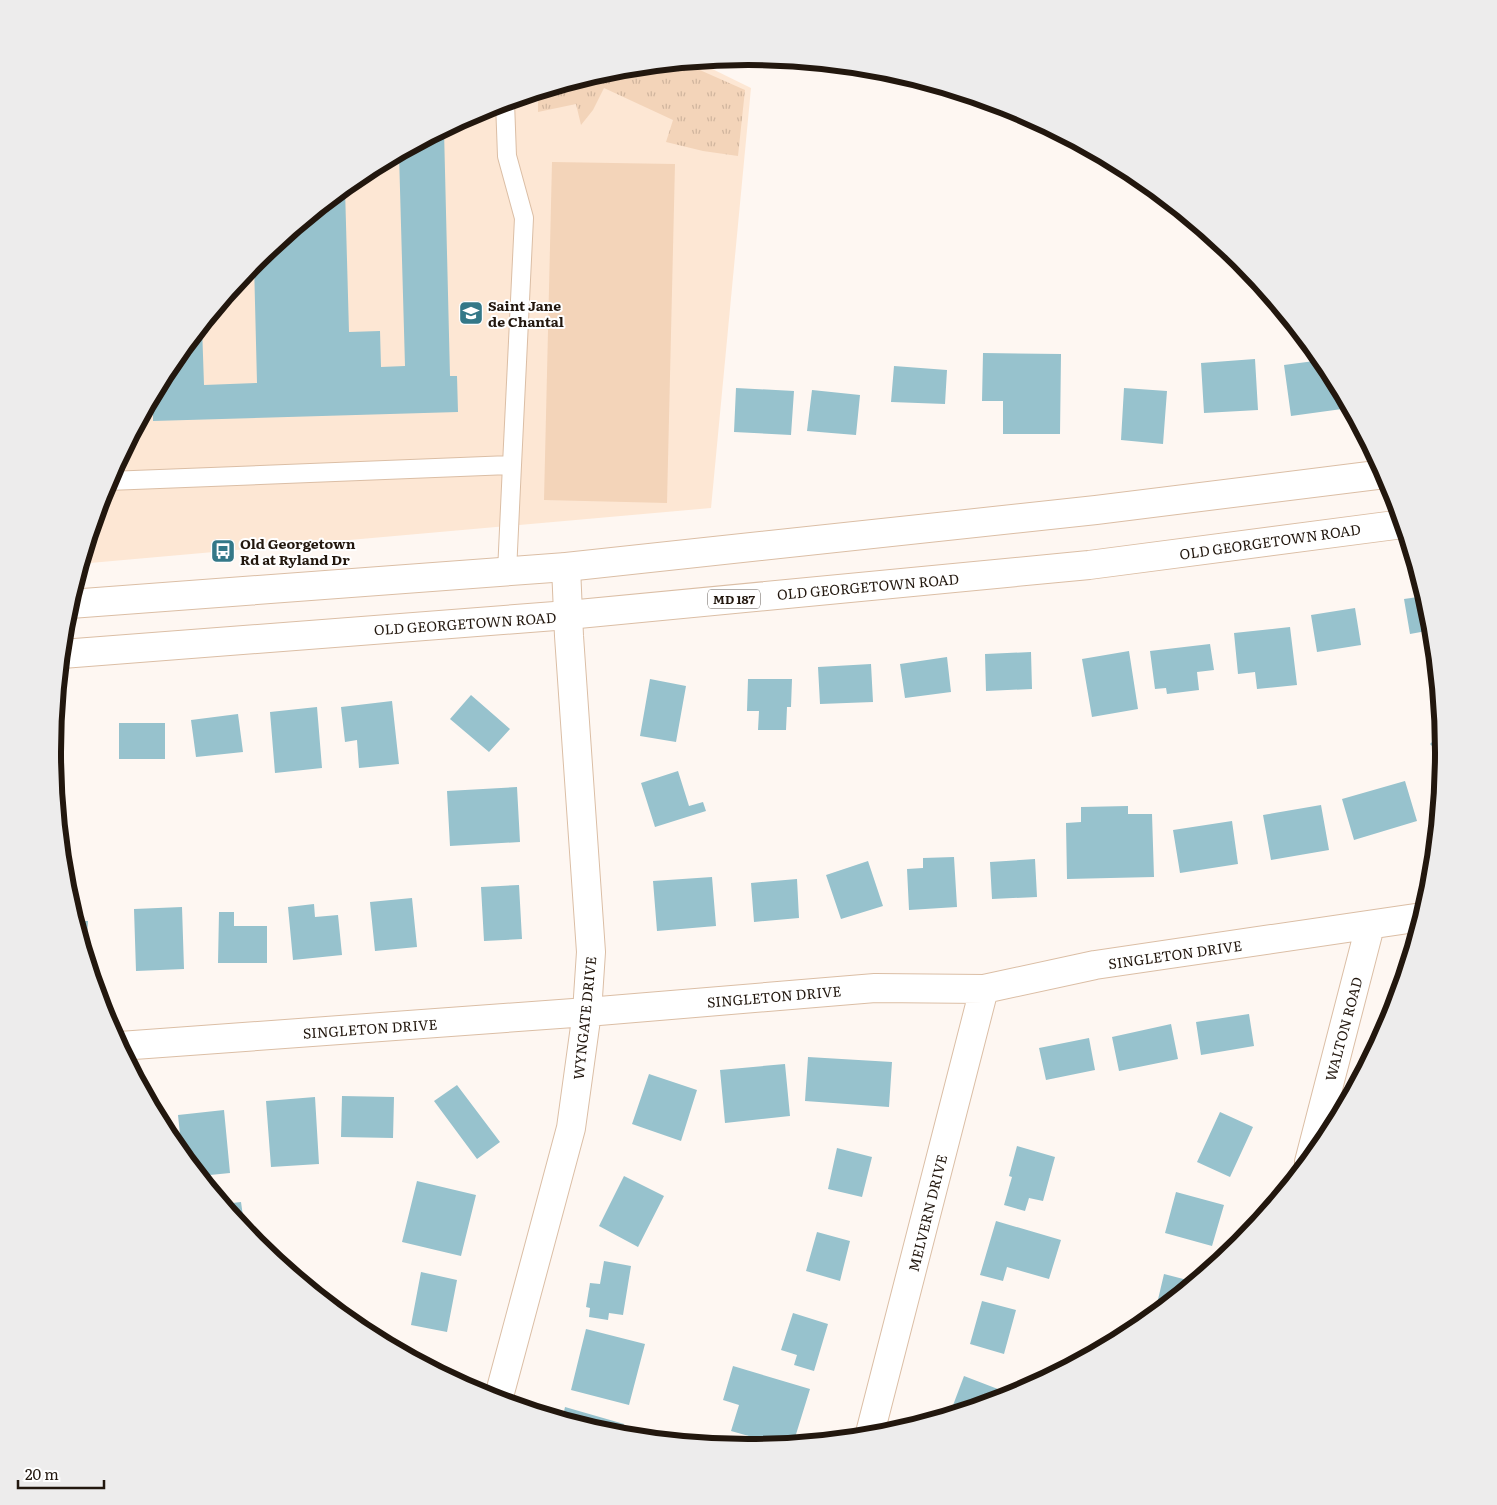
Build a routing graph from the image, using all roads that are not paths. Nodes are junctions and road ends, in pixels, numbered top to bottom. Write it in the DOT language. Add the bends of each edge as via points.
graph roads {
  1 [pos="505,111"];
  2 [pos="512,465"];
  3 [pos="1376,475"];
  4 [pos="118,481"];
  5 [pos="1396,525"];
  6 [pos="566,567"];
  7 [pos="507,572"];
  8 [pos="78,603"];
  9 [pos="568,614"];
  10 [pos="68,653"];
  11 [pos="1415,918"];
  12 [pos="1370,926"];
  13 [pos="984,989"];
  14 [pos="587,1012"];
  15 [pos="127,1045"];
  16 [pos="1314,1142"];
  17 [pos="500,1392"];
  18 [pos="871,1429"];
  1 -- 2 [label="lane" via="507,156 524,218"];
  2 -- 4 [label="lane"];
  2 -- 7 [label="lane"];
  3 -- 6 [label="street" via="1086,511"];
  5 -- 9 [label="street, OLD GEORGETOWN ROAD / MD 187" via="1089,565"];
  6 -- 7 [label="street"];
  6 -- 9 [label="street, WYNGATE DRIVE"];
  7 -- 8 [label="street"];
  9 -- 10 [label="street, OLD GEORGETOWN ROAD / MD 187"];
  9 -- 14 [label="street, WYNGATE DRIVE" via="591,952"];
  11 -- 12 [label="street, SINGLETON DRIVE"];
  12 -- 13 [label="street, SINGLETON DRIVE" via="1095,965"];
  12 -- 16 [label="street, WALTON ROAD"];
  13 -- 14 [label="street, SINGLETON DRIVE" via="876,988"];
  13 -- 18 [label="street, MELVERN DRIVE"];
  14 -- 15 [label="street, SINGLETON DRIVE"];
  14 -- 17 [label="street, WYNGATE DRIVE" via="571,1128"];
}
